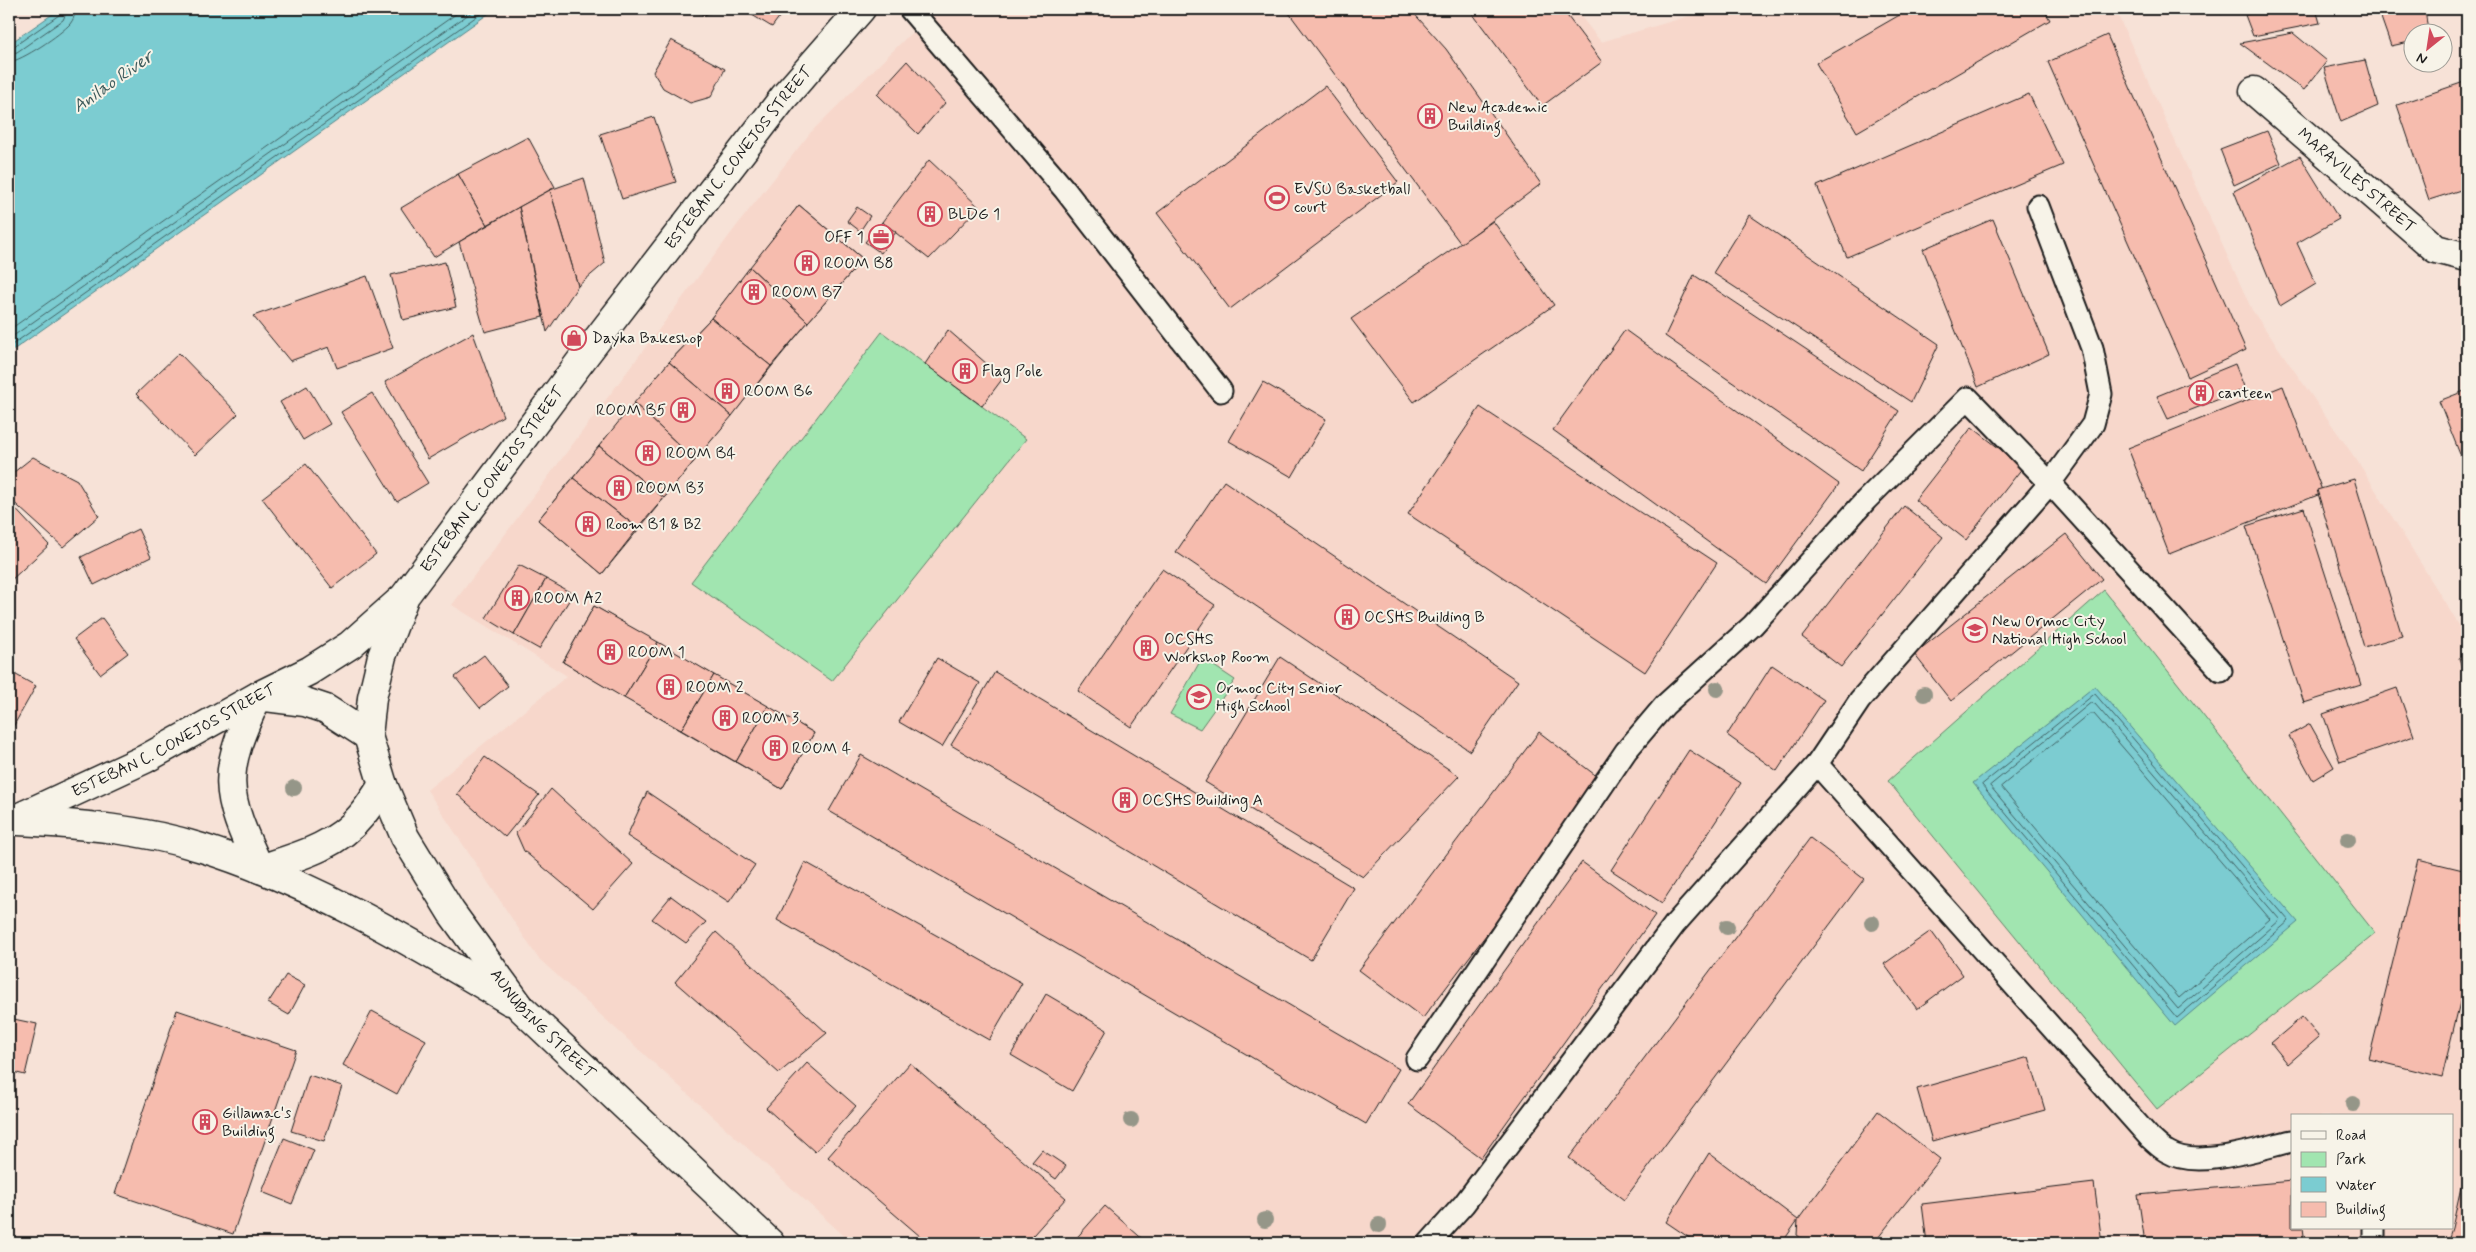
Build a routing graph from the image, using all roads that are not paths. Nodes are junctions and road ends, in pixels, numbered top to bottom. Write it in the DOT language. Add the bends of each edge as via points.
graph roads {
  1 [pos="861,9"];
  2 [pos="910,9"];
  3 [pos="2254,91"];
  4 [pos="2038,206"];
  5 [pos="2467,257"];
  6 [pos="1221,391"];
  7 [pos="2050,483"];
  8 [pos="404,597"];
  9 [pos="2221,672"];
  10 [pos="258,696"];
  11 [pos="376,760"];
  12 [pos="1817,764"];
  13 [pos="11,821"];
  14 [pos="260,869"];
  15 [pos="521,1008"];
  16 [pos="1417,1059"];
  17 [pos="2291,1141"];
  18 [pos="2374,1230"];
  19 [pos="770,1243"];
  20 [pos="1429,1243"];
  21 [pos="2374,1243"];
  1 -- 8 [label="main road, ESTEBAN C. CONEJOS STREET" via="784,97"];
  2 -- 6 [label="lane" via="1065,190"];
  3 -- 5 [label="main road, MARAVILES STREET" via="2436,249"];
  4 -- 7 [label="lane" via="2092,348 2101,394 2093,424"];
  7 -- 9 [label="lane"];
  7 -- 12 [label="lane" via="1860,700"];
  7 -- 16 [label="lane" via="1968,398 1866,500 1753,625 1656,715 1626,752"];
  8 -- 10 [label="main road, ESTEBAN C. CONEJOS STREET" via="350,645 309,671"];
  8 -- 11 [label="main road" via="382,656 372,698"];
  10 -- 11 [label="main road" via="305,702 326,709"];
  10 -- 13 [label="main road, ESTEBAN C. CONEJOS STREET" via="145,760"];
  10 -- 14 [label="main road" via="240,734 231,767 231,791 241,829"];
  11 -- 14 [label="main road" via="360,818 334,840 304,855"];
  11 -- 15 [label="main road, AUNUBING STREET" via="405,837 446,903"];
  12 -- 17 [label="lane" via="2150,1138 2168,1153 2192,1159 2226,1156"];
  12 -- 20 [label="lane" via="1674,924 1464,1204"];
  13 -- 14 [label="main road, ESTEBAN C. CONEJOS STREET" via="88,824 146,834 201,848"];
  14 -- 15 [label="main road, ESTEBAN C. CONEJOS STREET" via="389,931"];
  15 -- 19 [label="main road, AUNUBING STREET"];
  18 -- 21 [label="lane"];
}
